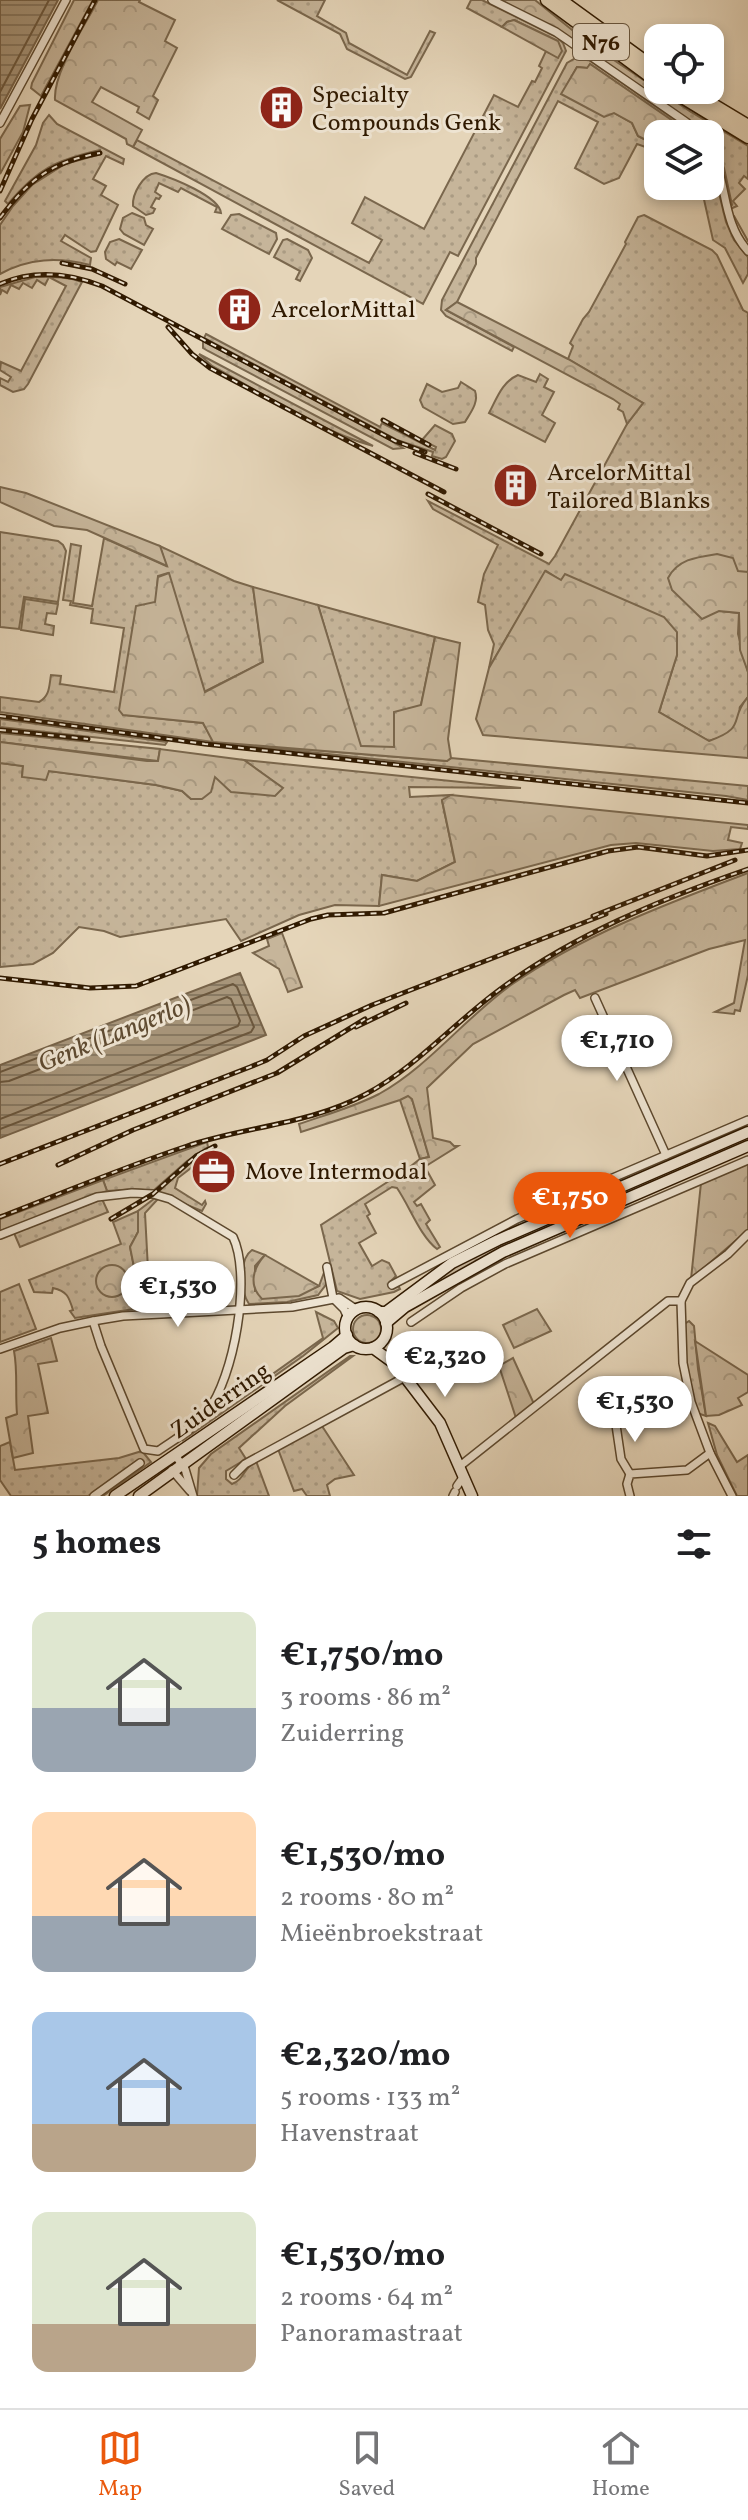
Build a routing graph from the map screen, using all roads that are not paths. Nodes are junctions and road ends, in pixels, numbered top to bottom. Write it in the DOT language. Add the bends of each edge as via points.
graph roads {
  1 [pos="66,0"];
  2 [pos="492,0"];
  3 [pos="547,0"];
  4 [pos="560,0"];
  5 [pos="644,61"];
  6 [pos="644,72"];
  7 [pos="694,104"];
  8 [pos="711,104"];
  9 [pos="683,120"];
  10 [pos="0,123"];
  11 [pos="748,126"];
  12 [pos="748,137"];
  13 [pos="724,194"];
  14 [pos="748,251"];
  15 [pos="595,998"];
  16 [pos="748,1120"];
  17 [pos="748,1132"];
  18 [pos="748,1146"];
  19 [pos="666,1155"];
  20 [pos="748,1160"];
  21 [pos="748,1234"];
  22 [pos="0,1235"];
  23 [pos="327,1267"];
  24 [pos="403,1279"];
  25 [pos="392,1285"];
  26 [pos="333,1298"];
  27 [pos="681,1301"];
  28 [pos="402,1304"];
  29 [pos="241,1310"];
  30 [pos="357,1310"];
  31 [pos="379,1312"];
  32 [pos="424,1313"];
  33 [pos="348,1318"];
  34 [pos="93,1321"];
  35 [pos="411,1322"];
  36 [pos="386,1323"];
  37 [pos="347,1335"];
  38 [pos="383,1340"];
  39 [pos="354,1345"];
  40 [pos="373,1348"];
  41 [pos="0,1349"];
  42 [pos="395,1364"];
  43 [pos="405,1377"];
  44 [pos="616,1425"];
  45 [pos="710,1453"];
  46 [pos="172,1458"];
  47 [pos="140,1463"];
  48 [pos="183,1466"];
  49 [pos="173,1473"];
  50 [pos="630,1474"];
  51 [pos="234,1475"];
  52 [pos="458,1483"];
  53 [pos="94,1496"];
  54 [pos="115,1496"];
  55 [pos="139,1496"];
  56 [pos="193,1496"];
  57 [pos="472,1496"];
  58 [pos="630,1496"];
  59 [pos="732,1496"];
  1 -- 10 [label="street"];
  2 -- 9 [label="street" via="556,32"];
  3 -- 6 [label="highway, N76"];
  4 -- 5 [label="highway, N76"];
  7 -- 12 [label="highway"];
  8 -- 11 [label="highway"];
  13 -- 14 [label="street" via="731,225"];
  15 -- 19 [label="street"];
  16 -- 19 [label="street"];
  17 -- 28 [label="main road" via="498,1240 452,1263"];
  18 -- 28 [label="main road" via="546,1232"];
  19 -- 24 [label="street" via="517,1219"];
  20 -- 32 [label="street" via="505,1264"];
  21 -- 27 [label="street" via="690,1283"];
  22 -- 29 [label="street" via="97,1197 165,1197 233,1237"];
  23 -- 26 [label="street"];
  24 -- 25 [label="street"];
  24 -- 28 [label="street"];
  26 -- 29 [label="street"];
  26 -- 30 [label="street"];
  26 -- 33 [label="street"];
  27 -- 45 [label="street" via="685,1377"];
  27 -- 52 [label="street" via="664,1304"];
  28 -- 31 [label="main road"];
  28 -- 32 [label="street"];
  28 -- 36 [label="main road"];
  29 -- 34 [label="street"];
  29 -- 34 [label="street" via="225,1375 209,1410 152,1452 144,1449"];
  30 -- 31 [label="main road"];
  30 -- 33 [label="main road"];
  31 -- 36 [label="main road"];
  32 -- 35 [label="street"];
  33 -- 37 [label="main road"];
  34 -- 41 [label="street"];
  36 -- 38 [label="main road"];
  37 -- 39 [label="main road"];
  37 -- 46 [label="main road, Zuiderring"];
  38 -- 40 [label="main road"];
  38 -- 42 [label="main road"];
  39 -- 40 [label="main road"];
  39 -- 48 [label="main road, Zuiderring"];
  40 -- 42 [label="main road"];
  42 -- 43 [label="main road"];
  43 -- 51 [label="street" via="245,1464"];
  43 -- 52 [label="main road" via="440,1423"];
  44 -- 50 [label="street" via="621,1459"];
  45 -- 50 [label="street" via="687,1470"];
  45 -- 59 [label="street"];
  46 -- 48 [label="street"];
  46 -- 49 [label="street"];
  46 -- 54 [label="main road, Zuiderring"];
  47 -- 53 [label="street"];
  48 -- 49 [label="main road, Zuiderring"];
  48 -- 56 [label="street"];
  49 -- 55 [label="main road, Zuiderring"];
  49 -- 56 [label="street"];
  50 -- 58 [label="street"];
  52 -- 57 [label="main road"];
}
